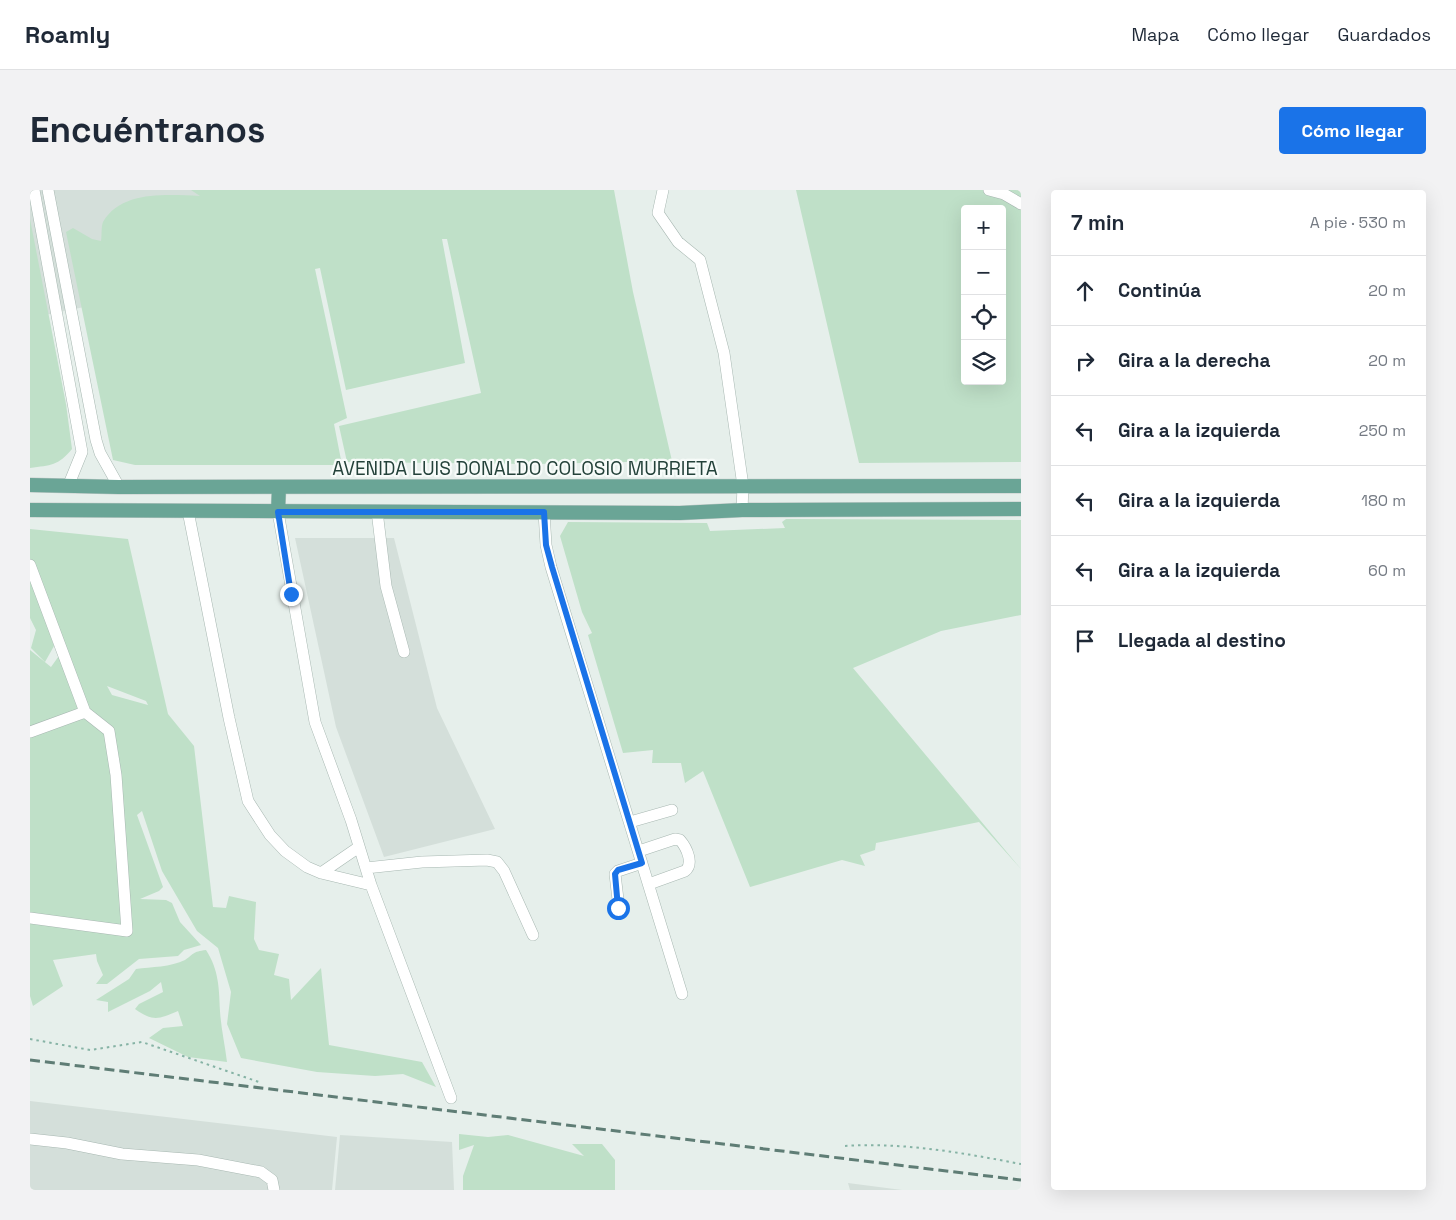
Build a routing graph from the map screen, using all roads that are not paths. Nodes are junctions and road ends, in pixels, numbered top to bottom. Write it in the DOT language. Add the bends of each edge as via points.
graph roads {
  1 [pos="34,190"];
  2 [pos="48,190"];
  3 [pos="663,190"];
  4 [pos="989,190"];
  5 [pos="1021,204"];
  6 [pos="59,248"];
  7 [pos="46,250"];
  8 [pos="82,452"];
  9 [pos="100,453"];
  10 [pos="69,484"];
  11 [pos="30,485"];
  12 [pos="743,486"];
  13 [pos="1021,486"];
  14 [pos="119,487"];
  15 [pos="279,487"];
  16 [pos="1021,509"];
  17 [pos="30,510"];
  18 [pos="742,510"];
  19 [pos="188,511"];
  20 [pos="377,511"];
  21 [pos="278,512"];
  22 [pos="544,512"];
  23 [pos="30,565"];
  24 [pos="404,652"];
  25 [pos="85,712"];
  26 [pos="30,732"];
  27 [pos="672,810"];
  28 [pos="630,822"];
  29 [pos="359,847"];
  30 [pos="639,851"];
  31 [pos="642,863"];
  32 [pos="366,868"];
  33 [pos="321,873"];
  34 [pos="649,884"];
  35 [pos="371,885"];
  36 [pos="618,908"];
  37 [pos="30,918"];
  38 [pos="533,935"];
  39 [pos="682,994"];
  40 [pos="451,1098"];
  41 [pos="30,1139"];
  42 [pos="274,1190"];
  1 -- 7 [label="lane"];
  2 -- 6 [label="lane"];
  3 -- 12 [label="lane" via="658,206 661,221 678,242 700,260 724,353"];
  4 -- 5 [label="lane"];
  6 -- 7 [label="lane"];
  6 -- 9 [label="lane"];
  7 -- 8 [label="lane"];
  8 -- 9 [label="lane"];
  8 -- 10 [label="lane"];
  9 -- 14 [label="lane"];
  10 -- 11 [label="main road, AVENIDA LUIS DONALDO COLOSIO MURRIETA"];
  10 -- 14 [label="main road, AVENIDA LUIS DONALDO COLOSIO MURRIETA"];
  12 -- 13 [label="main road, AVENIDA LUIS DONALDO COLOSIO MURRIETA"];
  12 -- 15 [label="main road, AVENIDA LUIS DONALDO COLOSIO MURRIETA"];
  12 -- 18 [label="lane"];
  14 -- 15 [label="main road, AVENIDA LUIS DONALDO COLOSIO MURRIETA"];
  15 -- 21 [label="main road"];
  16 -- 18 [label="main road"];
  17 -- 19 [label="main road"];
  18 -- 22 [label="main road"];
  19 -- 21 [label="main road"];
  19 -- 33 [label="lane" via="248,801 270,836 285,851"];
  20 -- 21 [label="main road"];
  20 -- 22 [label="main road"];
  20 -- 24 [label="lane" via="386,586"];
  21 -- 29 [label="lane" via="315,722"];
  22 -- 28 [label="lane" via="546,545 552,567"];
  23 -- 25 [label="lane"];
  25 -- 26 [label="lane"];
  25 -- 37 [label="lane" via="109,730 116,775 127,931"];
  27 -- 28 [label="lane"];
  28 -- 30 [label="lane"];
  29 -- 32 [label="lane"];
  29 -- 33 [label="lane"];
  30 -- 31 [label="lane"];
  30 -- 34 [label="lane" via="676,839 680,840 690,862 685,871"];
  31 -- 34 [label="lane"];
  31 -- 36 [label="lane" via="618,870 615,874"];
  32 -- 35 [label="lane"];
  32 -- 38 [label="lane" via="422,862 497,862"];
  33 -- 35 [label="lane"];
  34 -- 39 [label="lane"];
  35 -- 40 [label="lane"];
  41 -- 42 [label="lane" via="122,1154 198,1160 261,1172 272,1180"];
}
